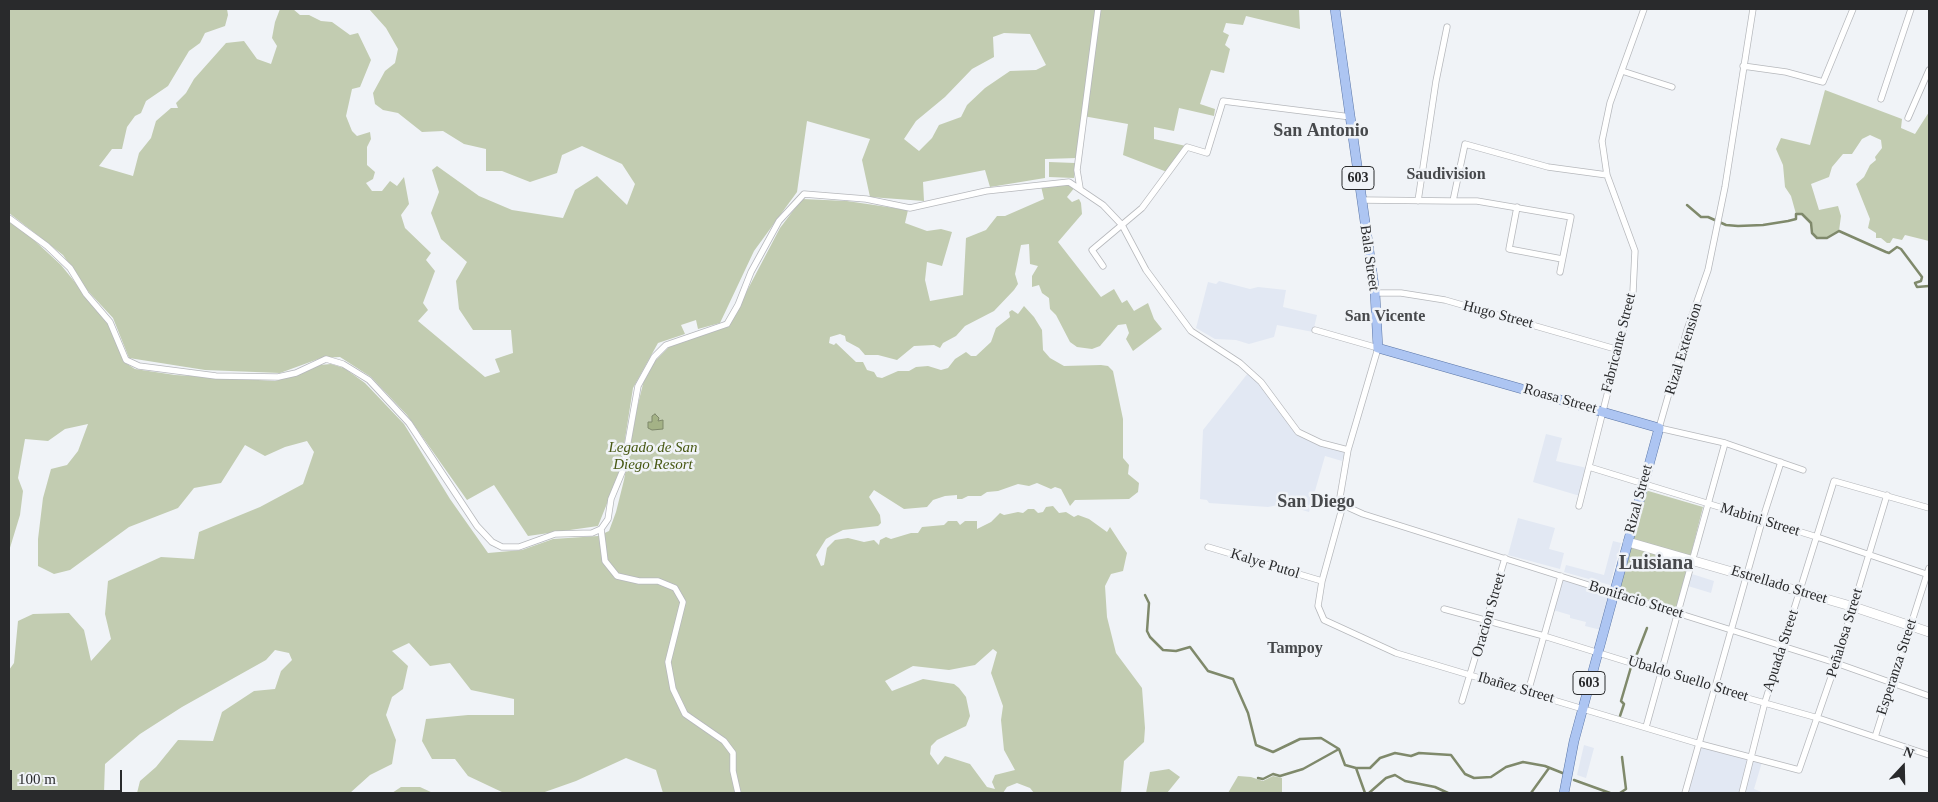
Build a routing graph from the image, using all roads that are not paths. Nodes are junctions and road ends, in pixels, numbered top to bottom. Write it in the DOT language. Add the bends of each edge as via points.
graph roads {
  1 [pos="1098,9"];
  2 [pos="1336,9"];
  3 [pos="1644,9"];
  4 [pos="1753,9"];
  5 [pos="1854,9"];
  6 [pos="1911,9"];
  7 [pos="1447,27"];
  8 [pos="1743,66"];
  9 [pos="1929,70"];
  10 [pos="1622,71"];
  11 [pos="1672,87"];
  12 [pos="1881,99"];
  13 [pos="1351,116"];
  14 [pos="1908,118"];
  15 [pos="1608,175"];
  16 [pos="1080,188"];
  17 [pos="1361,200"];
  18 [pos="1418,200"];
  19 [pos="1453,201"];
  20 [pos="1517,207"];
  21 [pos="9,218"];
  22 [pos="1122,225"];
  23 [pos="1562,259"];
  24 [pos="1103,266"];
  25 [pos="1560,272"];
  26 [pos="1375,293"];
  27 [pos="1315,330"];
  28 [pos="1378,348"];
  29 [pos="1619,350"];
  30 [pos="1602,411"];
  31 [pos="1659,428"];
  32 [pos="1725,443"];
  33 [pos="1348,450"];
  34 [pos="1781,462"];
  35 [pos="1589,467"];
  36 [pos="1803,470"];
  37 [pos="1643,484"];
  38 [pos="1886,495"];
  39 [pos="1707,504"];
  40 [pos="1343,505"];
  41 [pos="1579,506"];
  42 [pos="1929,508"];
  43 [pos="1762,520"];
  44 [pos="601,529"];
  45 [pos="1817,537"];
  46 [pos="1628,542"];
  47 [pos="1208,547"];
  48 [pos="1869,554"];
  49 [pos="1505,558"];
  50 [pos="1693,560"];
  51 [pos="1929,573"];
  52 [pos="1561,576"];
  53 [pos="1748,576"];
  54 [pos="1322,581"];
  55 [pos="1614,592"];
  56 [pos="1800,592"];
  57 [pos="1854,607"];
  58 [pos="1444,609"];
  59 [pos="1678,612"];
  60 [pos="1324,620"];
  61 [pos="1488,621"];
  62 [pos="1910,626"];
  63 [pos="1732,631"];
  64 [pos="1929,632"];
  65 [pos="1544,636"];
  66 [pos="1783,647"];
  67 [pos="1598,652"];
  68 [pos="1836,663"];
  69 [pos="1661,672"];
  70 [pos="1471,675"];
  71 [pos="1892,684"];
  72 [pos="1716,689"];
  73 [pos="1528,692"];
  74 [pos="1929,696"];
  75 [pos="1462,702"];
  76 [pos="1765,702"];
  77 [pos="1583,708"];
  78 [pos="1818,718"];
  79 [pos="1646,727"];
  80 [pos="1875,737"];
  81 [pos="1700,744"];
  82 [pos="1929,755"];
  83 [pos="1751,757"];
  84 [pos="1799,770"];
  85 [pos="738,793"];
  86 [pos="1564,793"];
  87 [pos="1685,793"];
  88 [pos="1742,793"];
  1 -- 16 [label="street" via="1078,170"];
  2 -- 13 [label="main road, Bala Street / 603"];
  3 -- 10 [label="street, Fabricante Street"];
  4 -- 8 [label="street"];
  5 -- 8 [label="street" via="1822,82 1786,72"];
  6 -- 12 [label="street"];
  7 -- 18 [label="street"];
  8 -- 31 [label="street, Rizal Extension" via="1725,187 1708,270"];
  9 -- 14 [label="street"];
  10 -- 11 [label="street"];
  10 -- 15 [label="street, Fabricante Street" via="1610,103 1602,140"];
  13 -- 17 [label="main road, Bala Street / 603"];
  13 -- 22 [label="street" via="1223,101 1207,153 1187,147 1142,208"];
  15 -- 19 [label="street" via="1548,167 1465,144"];
  15 -- 29 [label="street, Fabricante Street" via="1635,251 1633,292"];
  16 -- 22 [label="street"];
  16 -- 44 [label="street" via="1069,182 1032,184 910,208 866,199 804,194 779,221 727,324 666,345 654,357 638,386 623,470 611,499 608,518"];
  17 -- 18 [label="street"];
  17 -- 26 [label="main road, Bala Street / 603"];
  18 -- 19 [label="street"];
  19 -- 20 [label="street"];
  20 -- 23 [label="street" via="1509,249"];
  20 -- 23 [label="street" via="1571,217"];
  21 -- 44 [label="street" via="70,268 86,294 110,322 126,360 139,366 216,376 278,377 326,360 343,364 369,380 409,422 477,526 492,542 502,547 519,547 554,534 592,533"];
  22 -- 24 [label="street" via="1092,250"];
  22 -- 33 [label="street" via="1146,270 1191,331 1240,363 1261,382 1298,432 1321,443"];
  23 -- 25 [label="street"];
  26 -- 28 [label="main road, Bala Street / 603"];
  26 -- 29 [label="street, Hugo Street" via="1401,293 1445,300"];
  27 -- 28 [label="street, Roasa Street"];
  28 -- 30 [label="main road, Roasa Street"];
  28 -- 33 [label="street, Bala Street"];
  29 -- 30 [label="street, Fabricante Street"];
  30 -- 31 [label="main road, Roasa Street"];
  30 -- 35 [label="street, Fabricante Street"];
  31 -- 32 [label="street, Roasa Street"];
  31 -- 37 [label="main road, Rizal Street / 603"];
  32 -- 34 [label="street, Roasa Street"];
  32 -- 39 [label="street"];
  33 -- 40 [label="street, Bala Street" via="1340,496"];
  34 -- 36 [label="street, Roasa Street"];
  34 -- 43 [label="street"];
  35 -- 37 [label="street, Mabini Street"];
  35 -- 41 [label="street, Fabricante Street"];
  37 -- 39 [label="street, Mabini Street"];
  37 -- 46 [label="main road, Rizal Street / 603"];
  38 -- 42 [label="street"];
  38 -- 45 [label="street, Apuada Street" via="1834,481"];
  38 -- 48 [label="street, Peñalosa Street"];
  39 -- 43 [label="street, Mabini Street"];
  39 -- 50 [label="street"];
  40 -- 49 [label="street, Bonifacio Street"];
  40 -- 54 [label="street, Bala Street"];
  43 -- 45 [label="street, Mabini Street"];
  43 -- 53 [label="street"];
  44 -- 85 [label="street" via="605,561 617,576 675,588 683,602 668,662 673,689 685,714 724,741 733,753"];
  45 -- 48 [label="street, Mabini Street"];
  45 -- 56 [label="street, Apuada Street"];
  46 -- 50 [label="street, Estrellado Street"];
  46 -- 55 [label="main road, Rizal Street / 603"];
  47 -- 54 [label="street, Kalye Putol"];
  48 -- 51 [label="street, Mabini Street"];
  48 -- 57 [label="street, Peñalosa Street"];
  49 -- 52 [label="street, Bonifacio Street"];
  49 -- 61 [label="street, Oracion Street"];
  50 -- 53 [label="street, Estrellado Street"];
  50 -- 59 [label="street"];
  51 -- 62 [label="street, Esperanza Street"];
  52 -- 55 [label="street, Bonifacio Street"];
  52 -- 65 [label="street"];
  53 -- 56 [label="street, Estrellado Street"];
  53 -- 63 [label="street"];
  54 -- 60 [label="street, Bala Street" via="1318,606"];
  55 -- 59 [label="street, Bonifacio Street"];
  55 -- 67 [label="main road, Rizal Street / 603"];
  56 -- 57 [label="street, Estrellado Street"];
  56 -- 66 [label="street, Apuada Street"];
  57 -- 62 [label="street, Estrellado Street"];
  57 -- 68 [label="street, Peñalosa Street"];
  58 -- 61 [label="street, Ubaldo Suello Street"];
  59 -- 63 [label="street, Bonifacio Street"];
  59 -- 69 [label="street"];
  60 -- 70 [label="street, Ibañez Street" via="1396,652"];
  61 -- 65 [label="street, Ubaldo Suello Street"];
  61 -- 70 [label="street, Oracion Street"];
  62 -- 64 [label="street, Estrellado Street"];
  62 -- 71 [label="street, Esperanza Street"];
  63 -- 66 [label="street, Bonifacio Street"];
  63 -- 72 [label="street"];
  65 -- 67 [label="street, Ubaldo Suello Street"];
  65 -- 73 [label="street"];
  66 -- 68 [label="street, Bonifacio Street"];
  66 -- 76 [label="street, Apuada Street"];
  67 -- 69 [label="street, Ubaldo Suello Street"];
  67 -- 77 [label="main road, Rizal Street / 603"];
  68 -- 71 [label="street, Bonifacio Street"];
  68 -- 78 [label="street, Peñalosa Street"];
  69 -- 72 [label="street, Ubaldo Suello Street"];
  69 -- 79 [label="street"];
  70 -- 73 [label="street, Ibañez Street"];
  70 -- 75 [label="street, Oracion Street"];
  71 -- 74 [label="street, Bonifacio Street"];
  71 -- 80 [label="street, Esperanza Street"];
  72 -- 76 [label="street, Ubaldo Suello Street"];
  72 -- 81 [label="street"];
  73 -- 77 [label="street, Ibañez Street"];
  76 -- 78 [label="street, Ubaldo Suello Street"];
  76 -- 83 [label="street, Apuada Street"];
  77 -- 79 [label="street, Ibañez Street"];
  77 -- 86 [label="main road, Rizal Street / 603"];
  78 -- 80 [label="street, Ubaldo Suello Street"];
  78 -- 84 [label="street, Peñalosa Street"];
  79 -- 81 [label="street, Ibañez Street"];
  80 -- 82 [label="street, Ubaldo Suello Street"];
  81 -- 83 [label="street, Ibañez Street"];
  81 -- 87 [label="street"];
  83 -- 84 [label="street, Ibañez Street"];
  83 -- 88 [label="street, Apuada Street"];
}
